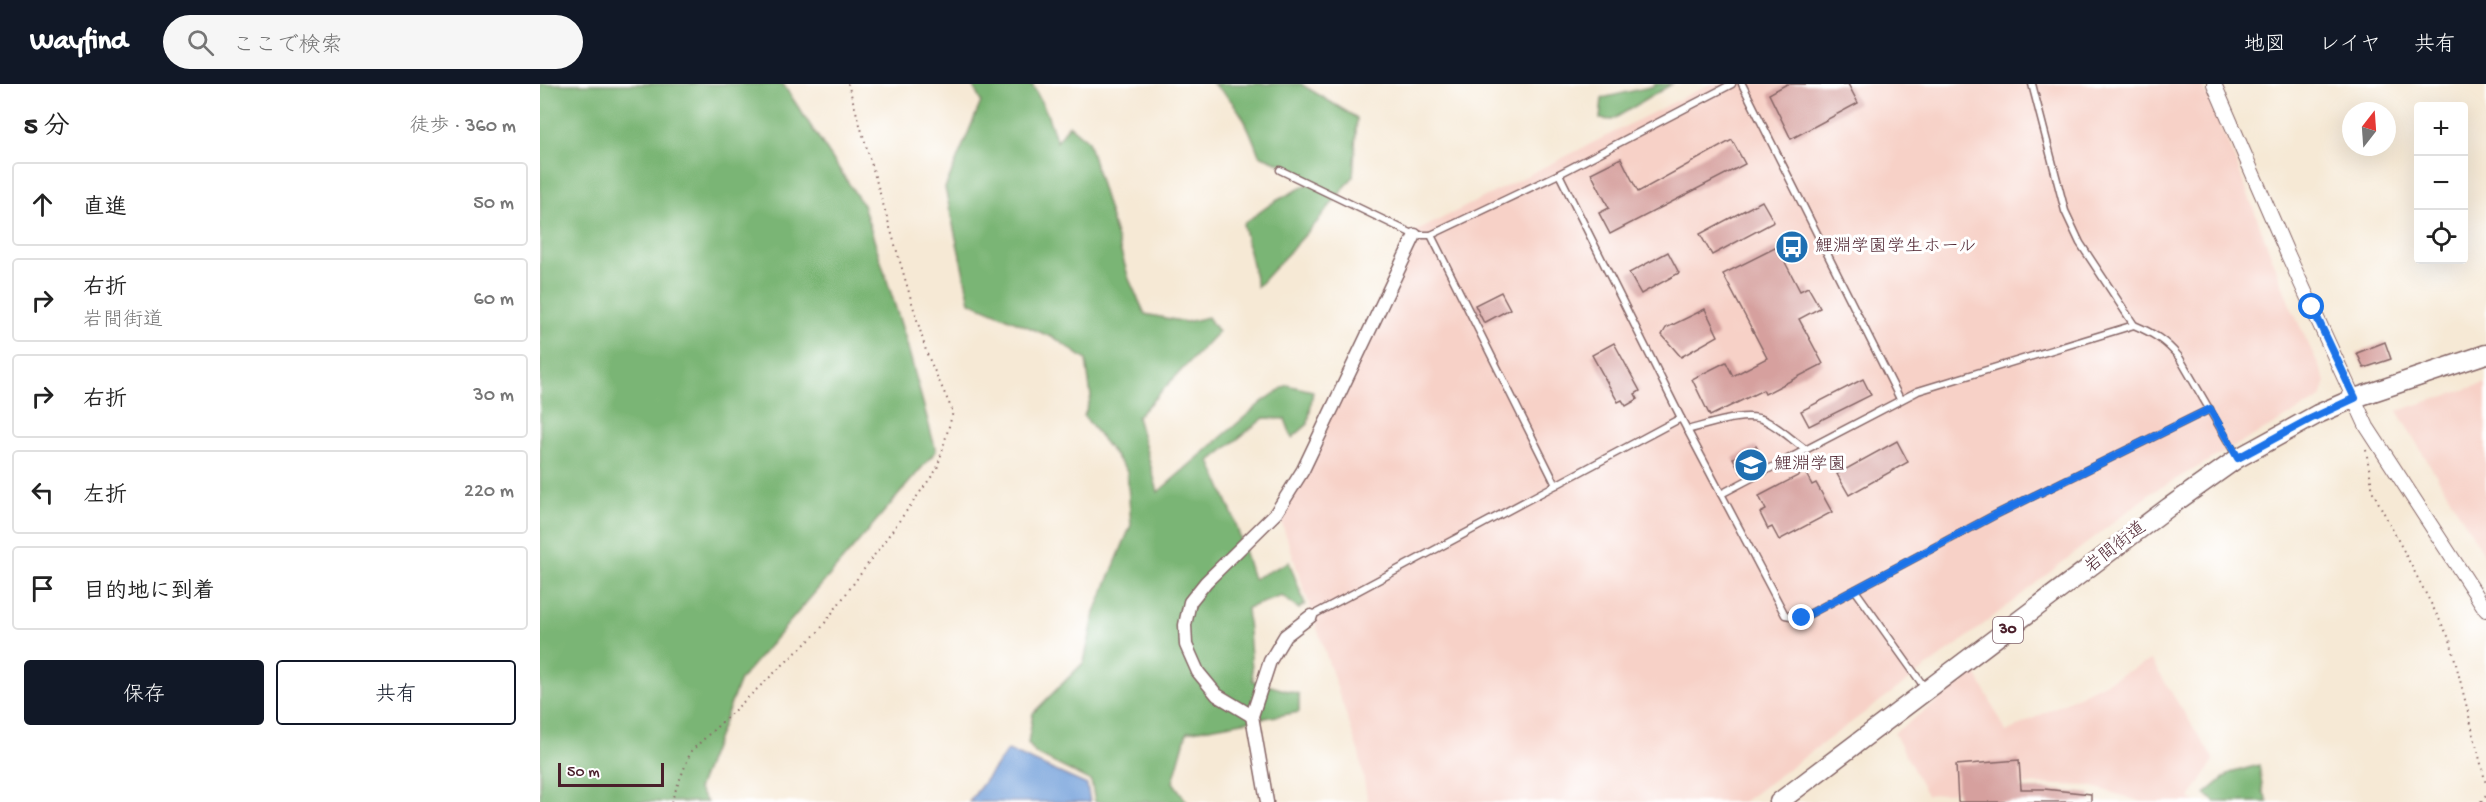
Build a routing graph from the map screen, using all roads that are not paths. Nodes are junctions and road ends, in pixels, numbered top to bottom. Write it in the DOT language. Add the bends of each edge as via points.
graph roads {
  1 [pos="1732,84"];
  2 [pos="1742,84"];
  3 [pos="2032,84"];
  4 [pos="2214,84"];
  5 [pos="1280,170"];
  6 [pos="1559,174"];
  7 [pos="1415,235"];
  8 [pos="1431,235"];
  9 [pos="2134,325"];
  10 [pos="2486,354"];
  11 [pos="2355,398"];
  12 [pos="1900,399"];
  13 [pos="2210,409"];
  14 [pos="1681,418"];
  15 [pos="1687,430"];
  16 [pos="1804,450"];
  17 [pos="2238,458"];
  18 [pos="1556,485"];
  19 [pos="1721,494"];
  20 [pos="1855,590"];
  21 [pos="2486,610"];
  22 [pos="1311,616"];
  23 [pos="1927,691"];
  24 [pos="1252,716"];
  25 [pos="1267,802"];
  26 [pos="1779,802"];
  1 -- 6 [label="lane"];
  2 -- 12 [label="lane"];
  3 -- 9 [label="lane" via="2065,211 2080,243"];
  4 -- 11 [label="street"];
  5 -- 7 [label="lane"];
  6 -- 8 [label="lane"];
  6 -- 14 [label="lane"];
  7 -- 8 [label="lane"];
  7 -- 24 [label="street" via="1303,470 1276,513 1190,602 1186,645 1198,672 1217,694"];
  8 -- 18 [label="lane"];
  9 -- 12 [label="lane"];
  9 -- 13 [label="lane" via="2168,344"];
  10 -- 11 [label="main road, 岩間街道 / 30"];
  11 -- 17 [label="main road, 岩間街道 / 30"];
  11 -- 21 [label="street" via="2367,427"];
  12 -- 16 [label="lane"];
  13 -- 17 [label="lane"];
  13 -- 20 [label="lane" via="1993,516"];
  14 -- 15 [label="lane"];
  14 -- 18 [label="lane"];
  15 -- 16 [label="lane" via="1756,417"];
  15 -- 19 [label="lane"];
  16 -- 19 [label="lane"];
  17 -- 23 [label="main road, 岩間街道 / 30"];
  18 -- 22 [label="lane"];
  19 -- 20 [label="lane" via="1785,615 1802,618"];
  20 -- 23 [label="lane"];
  22 -- 24 [label="street" via="1285,636 1270,661"];
  23 -- 26 [label="main road, 岩間街道 / 30"];
  24 -- 25 [label="street"];
}
